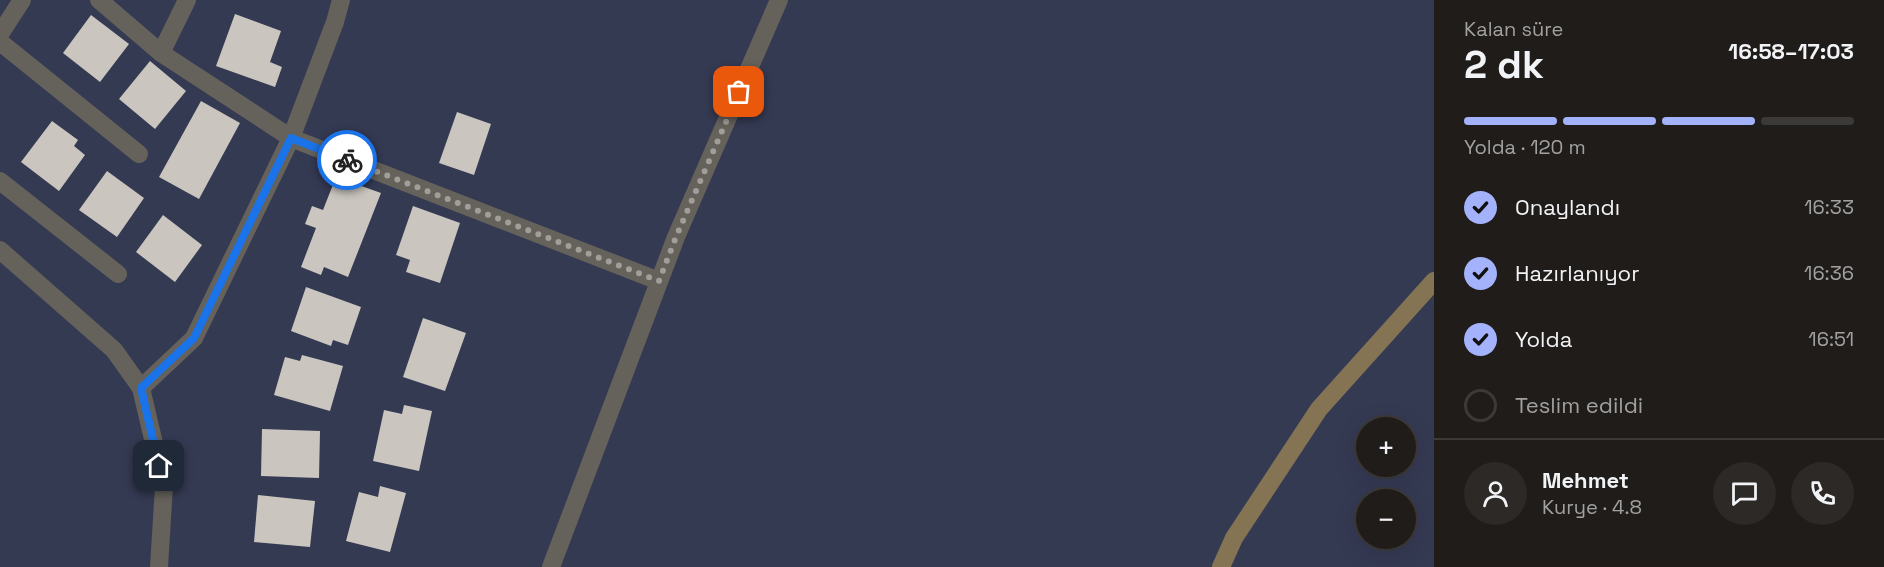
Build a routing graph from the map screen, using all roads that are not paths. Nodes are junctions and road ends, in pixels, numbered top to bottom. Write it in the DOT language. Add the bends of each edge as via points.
graph roads {
  1 [pos="22,0"];
  2 [pos="99,0"];
  3 [pos="187,0"];
  4 [pos="341,0"];
  5 [pos="779,0"];
  6 [pos="0,34"];
  7 [pos="0,42"];
  8 [pos="161,53"];
  9 [pos="291,138"];
  10 [pos="140,154"];
  11 [pos="0,181"];
  12 [pos="0,250"];
  13 [pos="118,274"];
  14 [pos="1434,280"];
  15 [pos="659,281"];
  16 [pos="141,388"];
  17 [pos="159,567"];
  18 [pos="551,567"];
  19 [pos="1221,567"];
  1 -- 6 [label="street"];
  2 -- 8 [label="street"];
  3 -- 8 [label="street"];
  4 -- 9 [label="street"];
  5 -- 15 [label="street"];
  7 -- 10 [label="street"];
  8 -- 9 [label="street"];
  9 -- 15 [label="street"];
  9 -- 16 [label="street" via="194,338"];
  11 -- 13 [label="street"];
  12 -- 16 [label="street" via="114,350"];
  14 -- 19 [label="main road" via="1319,409 1234,538"];
  15 -- 18 [label="street"];
  16 -- 17 [label="street" via="164,486"];
}
